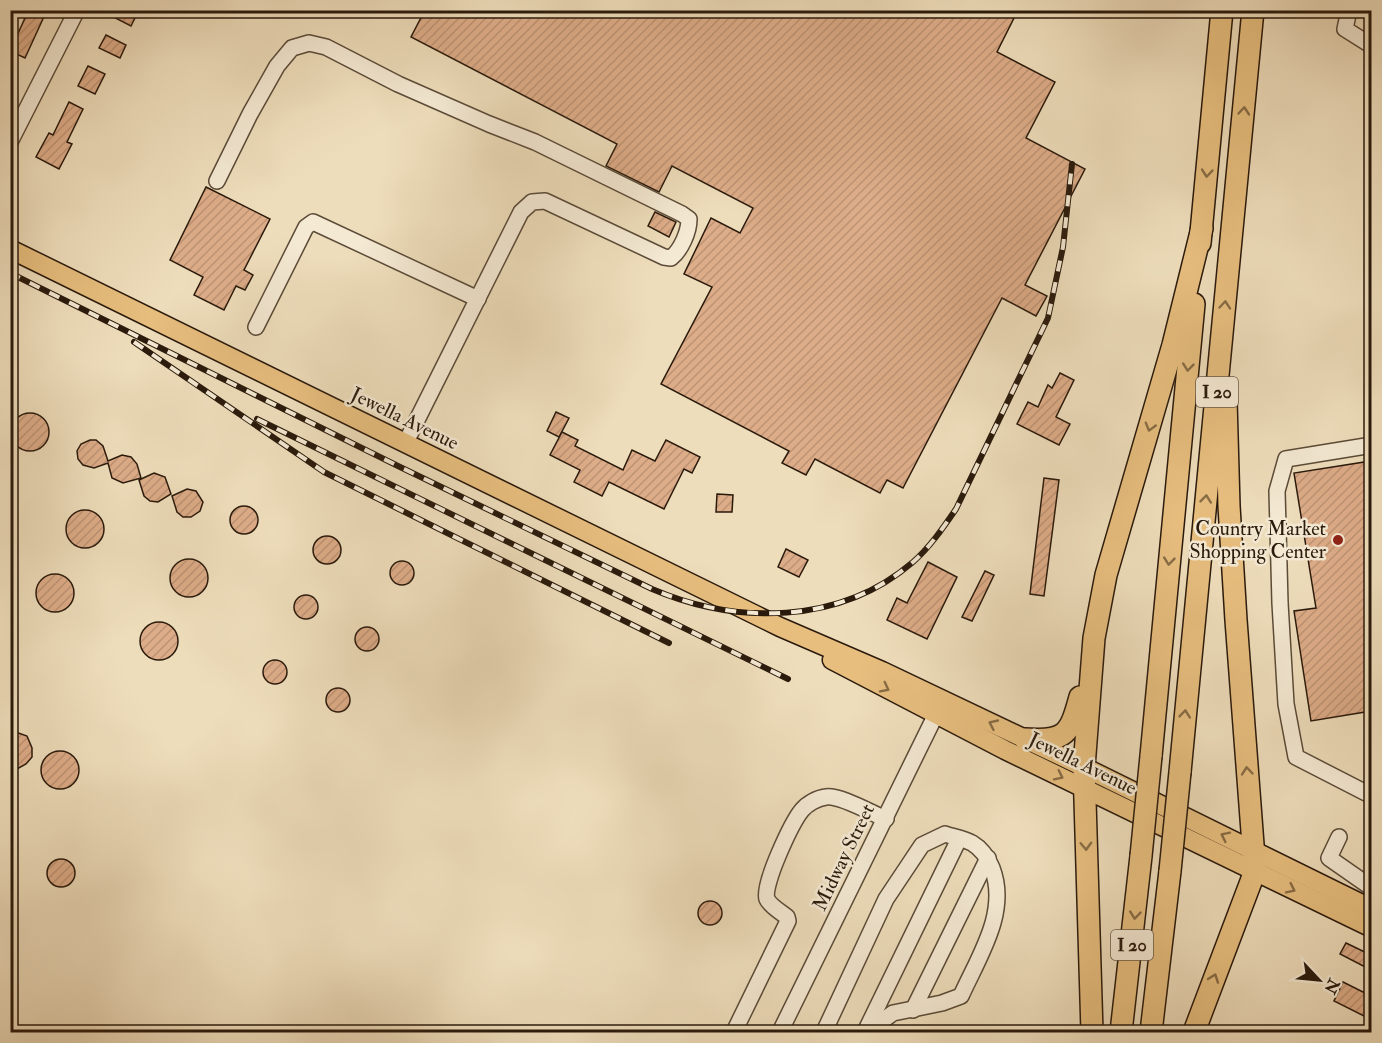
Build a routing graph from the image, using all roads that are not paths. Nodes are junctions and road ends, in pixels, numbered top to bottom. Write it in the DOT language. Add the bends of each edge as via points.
graph roads {
  1 [pos="76,10"];
  2 [pos="1222,10"];
  3 [pos="1253,10"];
  4 [pos="1349,10"];
  5 [pos="1371,46"];
  6 [pos="10,142"];
  7 [pos="218,181"];
  8 [pos="1202,228"];
  9 [pos="10,249"];
  10 [pos="478,298"];
  11 [pos="256,327"];
  12 [pos="1222,333"];
  13 [pos="405,444"];
  14 [pos="1371,445"];
  15 [pos="1094,638"];
  16 [pos="940,707"];
  17 [pos="1025,739"];
  18 [pos="1084,767"];
  19 [pos="1084,789"];
  20 [pos="1371,796"];
  21 [pos="886,819"];
  22 [pos="1339,837"];
  23 [pos="959,839"];
  24 [pos="988,858"];
  25 [pos="1254,861"];
  26 [pos="1371,888"];
  27 [pos="1370,904"];
  28 [pos="1371,928"];
  29 [pos="913,1010"];
  30 [pos="734,1032"];
  31 [pos="782,1032"];
  32 [pos="824,1032"];
  33 [pos="866,1032"];
  34 [pos="1092,1032"];
  35 [pos="1121,1032"];
  36 [pos="1151,1032"];
  37 [pos="1194,1032"];
  1 -- 6 [label="street"];
  2 -- 8 [label="highway, I 20, one-way"];
  12 -- 3 [label="highway, I 20, one-way"];
  4 -- 5 [label="street" via="1345,29"];
  7 -- 10 [label="street" via="277,66 292,48 309,43 326,47 398,84 535,142 689,219 689,227 671,258 545,201 532,202 521,212"];
  8 -- 15 [label="highway, one-way" via="1173,345 1106,575"];
  8 -- 35 [label="highway, I 20, one-way, bridge"];
  9 -- 13 [label="main road, Jewella Avenue"];
  10 -- 11 [label="street" via="313,222 306,227"];
  10 -- 13 [label="street"];
  25 -- 12 [label="highway, one-way" via="1236,620"];
  36 -- 12 [label="highway, I 20, one-way, bridge"];
  13 -- 16 [label="main road, Jewella Avenue" via="780,627 882,670"];
  14 -- 20 [label="street" via="1286,459 1277,491 1286,704 1296,757"];
  15 -- 17 [label="highway" via="1069,729 1050,740"];
  15 -- 18 [label="highway"];
  17 -- 16 [label="main road, Jewella Avenue, one-way"];
  16 -- 19 [label="main road, Jewella Avenue, one-way"];
  16 -- 21 [label="street, Midway Street"];
  17 -- 18 [label="main road, Jewella Avenue"];
  18 -- 19 [label="highway"];
  25 -- 18 [label="main road, Jewella Avenue, one-way"];
  19 -- 25 [label="main road, Jewella Avenue"];
  19 -- 34 [label="highway, one-way"];
  21 -- 30 [label="street" via="827,796 801,811 784,841 766,896 788,921"];
  21 -- 31 [label="street, Midway Street"];
  22 -- 26 [label="street" via="1329,858"];
  23 -- 24 [label="street" via="972,843"];
  23 -- 32 [label="street" via="945,834 922,845 886,899"];
  23 -- 33 [label="street"];
  24 -- 29 [label="street"];
  24 -- 29 [label="street" via="997,881 998,906 961,996"];
  25 -- 27 [label="main road, Jewella Avenue"];
  25 -- 28 [label="main road, Jewella Avenue, one-way"];
  37 -- 25 [label="highway, one-way"];
  29 -- 33 [label="street" via="893,1013"];
}
